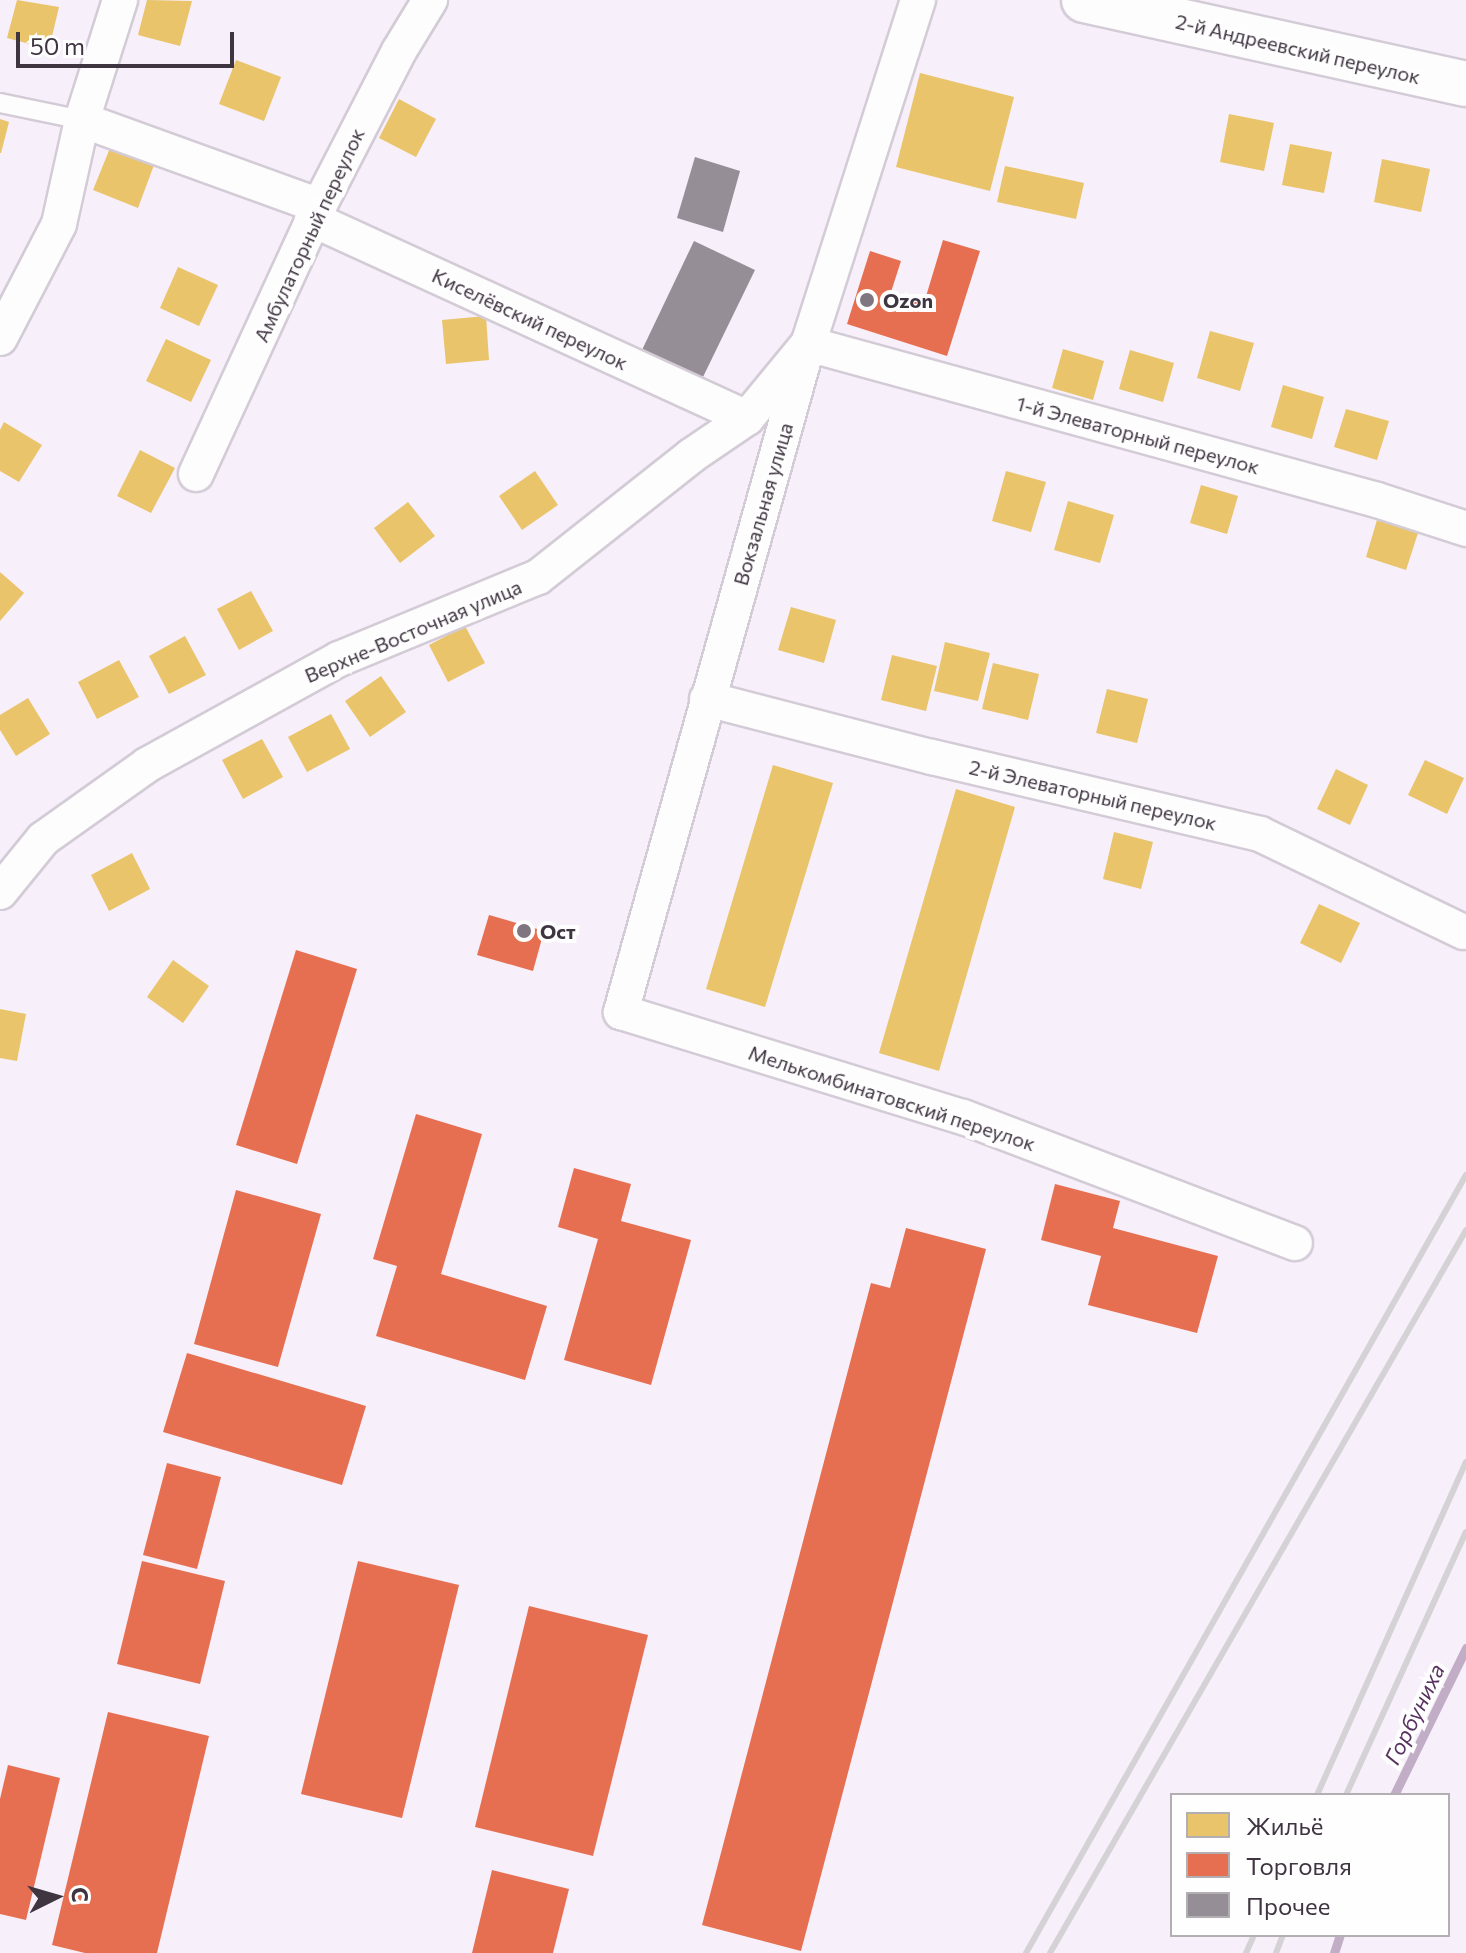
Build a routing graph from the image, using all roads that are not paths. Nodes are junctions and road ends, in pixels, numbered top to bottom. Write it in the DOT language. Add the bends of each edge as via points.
graph roads {
  1 [pos="120,0"];
  2 [pos="430,0"];
  3 [pos="918,0"];
  4 [pos="1084,0"];
  5 [pos="1466,84"];
  6 [pos="0,103"];
  7 [pos="82,120"];
  8 [pos="316,213"];
  9 [pos="0,338"];
  10 [pos="808,344"];
  11 [pos="747,418"];
  12 [pos="196,474"];
  13 [pos="1466,529"];
  14 [pos="707,699"];
  15 [pos="0,892"];
  16 [pos="1464,932"];
  17 [pos="621,1012"];
  18 [pos="1295,1243"];
  1 -- 7 [label="street"];
  2 -- 8 [label="street, Амбулаторный переулок"];
  3 -- 10 [label="street, Вокзальная улица"];
  4 -- 5 [label="main road, 2-й Андреевский переулок"];
  6 -- 7 [label="lane"];
  7 -- 8 [label="street, Киселёвский переулок"];
  7 -- 9 [label="street" via="59,224"];
  8 -- 11 [label="street, Киселёвский переулок"];
  8 -- 12 [label="street, Амбулаторный переулок"];
  10 -- 11 [label="street, Верхне-Восточная улица"];
  10 -- 13 [label="street, 1-й Элеваторный переулок"];
  10 -- 14 [label="street, Вокзальная улица"];
  11 -- 15 [label="street, Верхне-Восточная улица" via="538,577 339,659 147,765 43,839"];
  14 -- 16 [label="street, 2-й Элеваторный переулок" via="1260,834"];
  14 -- 17 [label="street, Вокзальная улица"];
  17 -- 18 [label="street, Мелькомбинатовский переулок" via="963,1117"];
}
